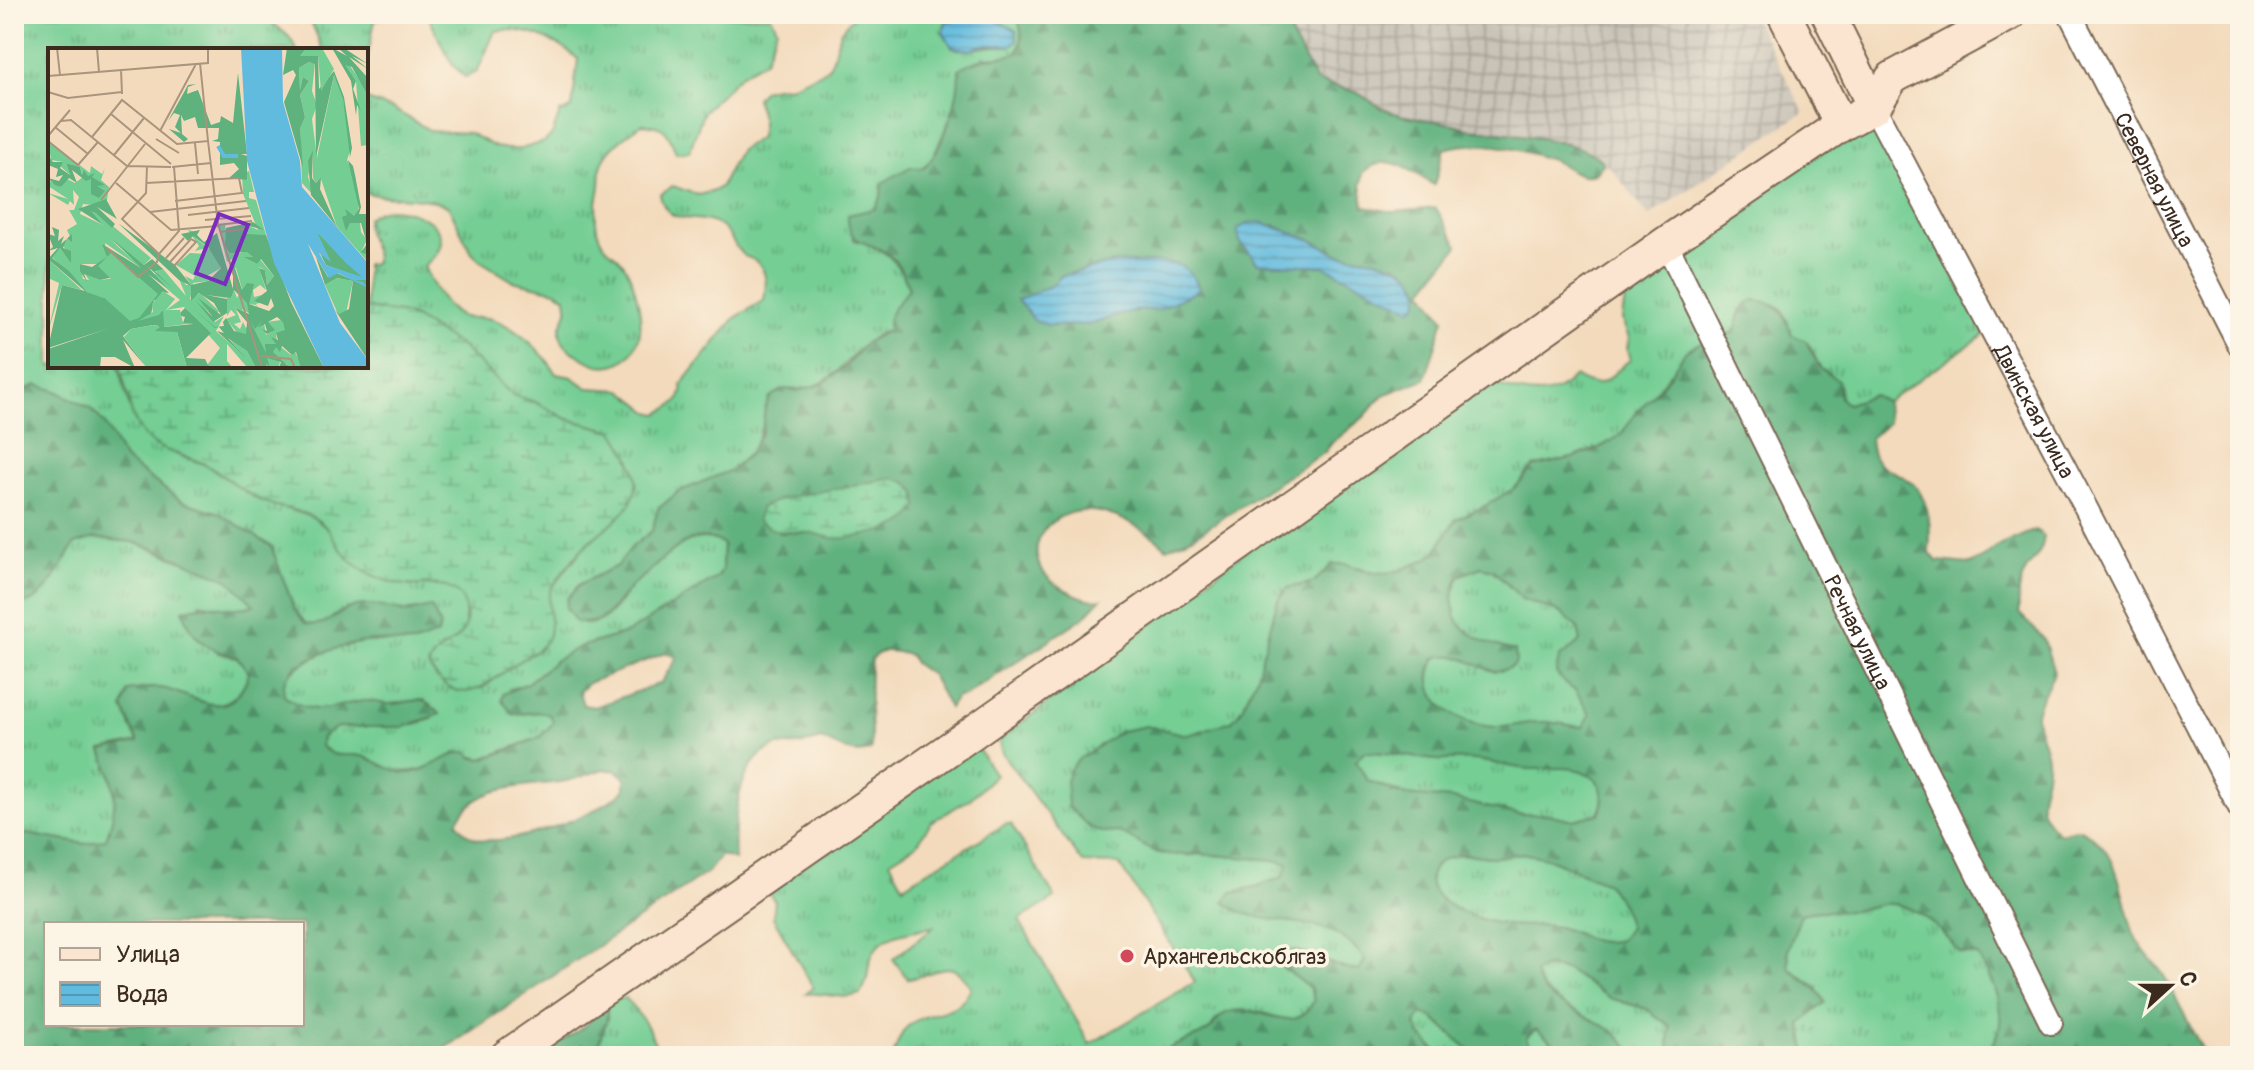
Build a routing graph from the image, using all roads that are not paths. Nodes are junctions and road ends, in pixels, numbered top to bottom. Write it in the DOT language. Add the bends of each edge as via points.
graph roads {
  1 [pos="1784,14"];
  2 [pos="1828,14"];
  3 [pos="2010,14"];
  4 [pos="2070,14"];
  5 [pos="1874,107"];
  6 [pos="1841,125"];
  7 [pos="1666,243"];
  8 [pos="2240,346"];
  9 [pos="2240,808"];
  10 [pos="2051,1023"];
  11 [pos="507,1056"];
  1 -- 6 [label="main road"];
  2 -- 5 [label="main road, Двинская улица"];
  3 -- 5 [label="main road" via="1892,78"];
  4 -- 8 [label="street, Северная улица"];
  5 -- 6 [label="main road"];
  5 -- 9 [label="street, Двинская улица"];
  6 -- 7 [label="main road"];
  7 -- 10 [label="street, Речная улица"];
  7 -- 11 [label="main road"];
}
